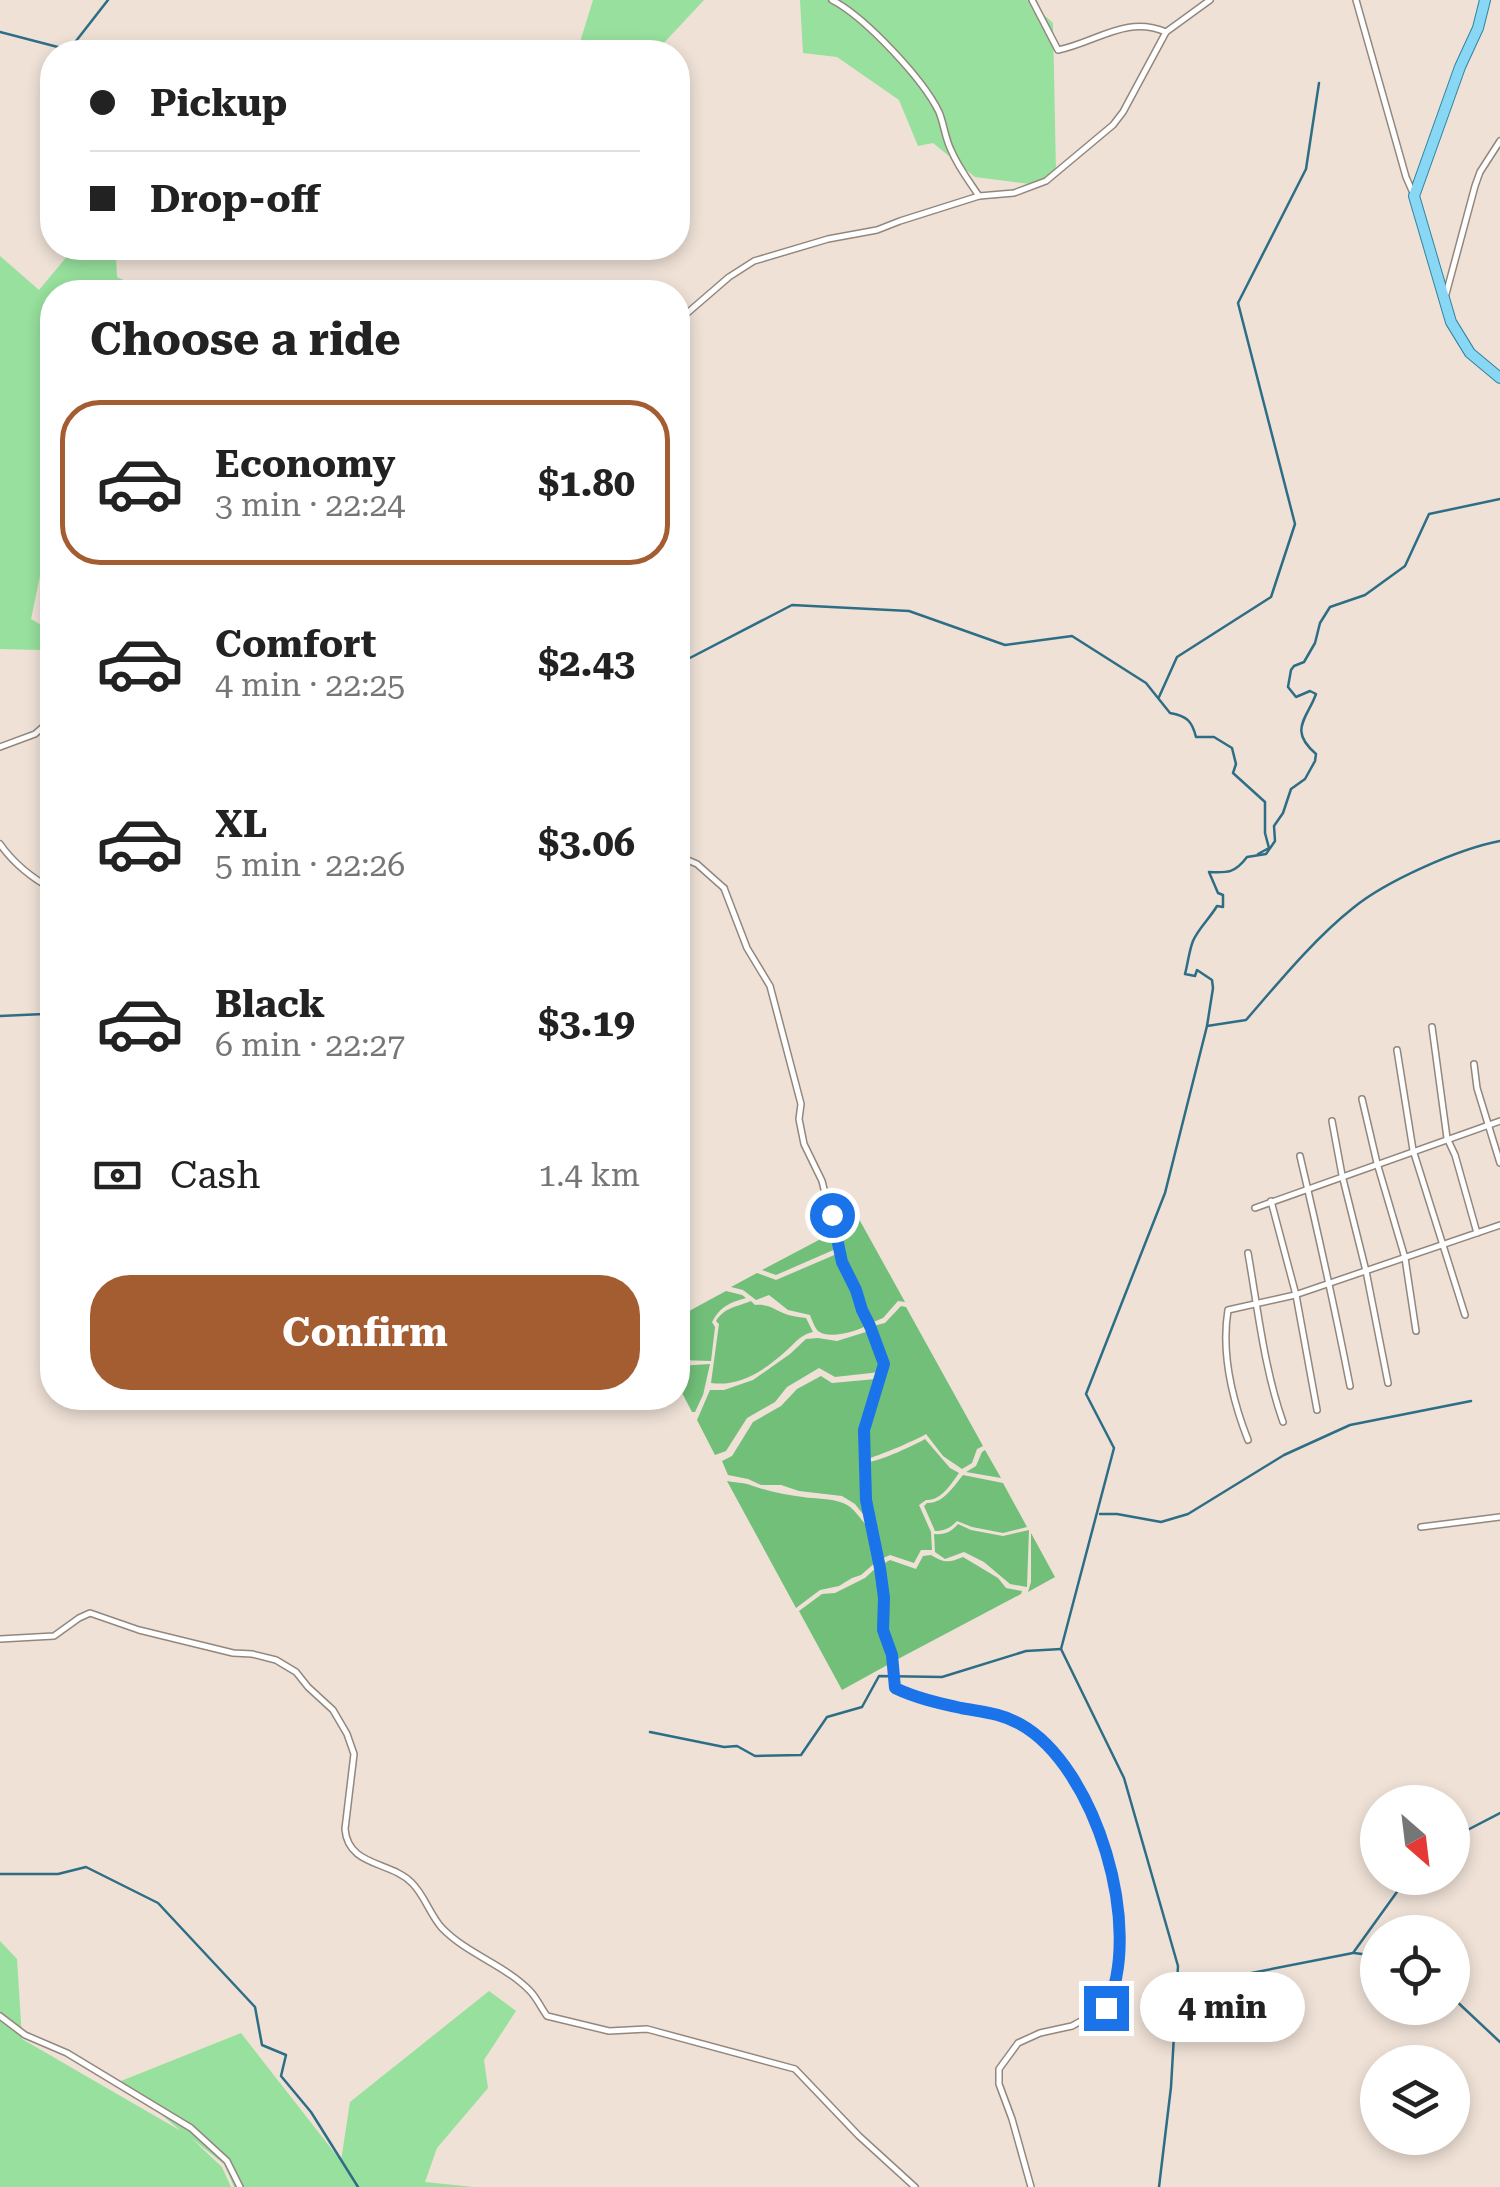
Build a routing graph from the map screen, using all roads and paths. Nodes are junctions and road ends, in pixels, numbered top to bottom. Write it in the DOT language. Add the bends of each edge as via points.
graph roads {
  1 [pos="832,0"];
  2 [pos="1032,0"];
  3 [pos="1210,0"];
  4 [pos="1356,0"];
  5 [pos="1485,0"];
  6 [pos="1166,32"];
  7 [pos="1500,141"];
  8 [pos="980,196"];
  9 [pos="1414,196"];
  10 [pos="1444,302"];
  11 [pos="690,311"];
  12 [pos="1500,378"];
  13 [pos="40,730"];
  14 [pos="0,747"];
  15 [pos="0,844"];
  16 [pos="690,861"];
  17 [pos="40,882"];
  18 [pos="1432,1026"];
  19 [pos="1397,1050"];
  20 [pos="1474,1064"];
  21 [pos="1362,1099"];
  22 [pos="1332,1121"];
  23 [pos="1500,1121"];
  24 [pos="1487,1125"];
  25 [pos="1448,1138"];
  26 [pos="1413,1150"];
  27 [pos="1300,1156"];
  28 [pos="1377,1163"];
  29 [pos="1500,1164"];
  30 [pos="1342,1175"];
  31 [pos="1308,1188"];
  32 [pos="1271,1201"];
  33 [pos="1255,1208"];
  34 [pos="1500,1226"];
  35 [pos="1478,1233"];
  36 [pos="1442,1245"];
  37 [pos="1248,1253"];
  38 [pos="1405,1258"];
  39 [pos="1366,1271"];
  40 [pos="1330,1283"];
  41 [pos="1296,1295"];
  42 [pos="1257,1304"];
  43 [pos="1465,1315"];
  44 [pos="1416,1331"];
  45 [pos="1388,1383"];
  46 [pos="1350,1386"];
  47 [pos="1317,1410"];
  48 [pos="1283,1422"];
  49 [pos="1248,1440"];
  50 [pos="1500,1517"];
  51 [pos="1421,1528"];
  52 [pos="0,1639"];
  53 [pos="0,2016"];
  54 [pos="240,2187"];
  55 [pos="915,2187"];
  56 [pos="1031,2187"];
  1 -- 8 [label="street" via="910,68"];
  2 -- 6 [label="street" via="1058,50 1129,25"];
  3 -- 6 [label="street"];
  4 -- 9 [label="street"];
  5 -- 9 [label="main road"];
  6 -- 8 [label="street" via="1114,125 1046,180"];
  7 -- 10 [label="street" via="1475,186"];
  8 -- 11 [label="street" via="754,261"];
  9 -- 10 [label="main road"];
  10 -- 12 [label="main road" via="1470,354"];
  13 -- 14 [label="street"];
  15 -- 17 [label="street"];
  16 -- 56 [label="street" via="724,888 773,997 801,1104 804,1144 822,1181 842,1262 883,1359 864,1430 866,1500 895,1688 1020,1724 1056,1756 1101,1832 1116,1891 1119,1948 1106,2008 1018,2043 999,2069"];
  18 -- 25 [label="street"];
  19 -- 26 [label="street"];
  20 -- 24 [label="street"];
  21 -- 28 [label="street"];
  22 -- 30 [label="street"];
  23 -- 24 [label="street"];
  24 -- 25 [label="street"];
  24 -- 29 [label="street"];
  25 -- 26 [label="street"];
  25 -- 35 [label="street"];
  26 -- 28 [label="street"];
  26 -- 36 [label="street"];
  27 -- 31 [label="street"];
  28 -- 30 [label="street"];
  28 -- 38 [label="street"];
  30 -- 31 [label="street"];
  30 -- 39 [label="street"];
  31 -- 32 [label="street"];
  31 -- 40 [label="street"];
  32 -- 33 [label="street"];
  32 -- 41 [label="street"];
  34 -- 35 [label="street"];
  35 -- 36 [label="street"];
  36 -- 38 [label="street"];
  36 -- 43 [label="street"];
  37 -- 42 [label="street"];
  38 -- 39 [label="street"];
  38 -- 44 [label="street"];
  39 -- 40 [label="street"];
  39 -- 45 [label="street"];
  40 -- 41 [label="street"];
  40 -- 46 [label="street"];
  41 -- 42 [label="street"];
  41 -- 47 [label="street"];
  42 -- 48 [label="street"];
  42 -- 49 [label="street" via="1228,1310 1225,1328 1232,1390"];
  50 -- 51 [label="street"];
  52 -- 55 [label="street" via="54,1636 90,1612 138,1630 264,1656 296,1672 333,1710 352,1744 348,1844 361,1859 408,1880 441,1927 523,1985 547,2016 610,2031 647,2028 795,2070"];
  53 -- 54 [label="street" via="191,2128 227,2160"];
}
